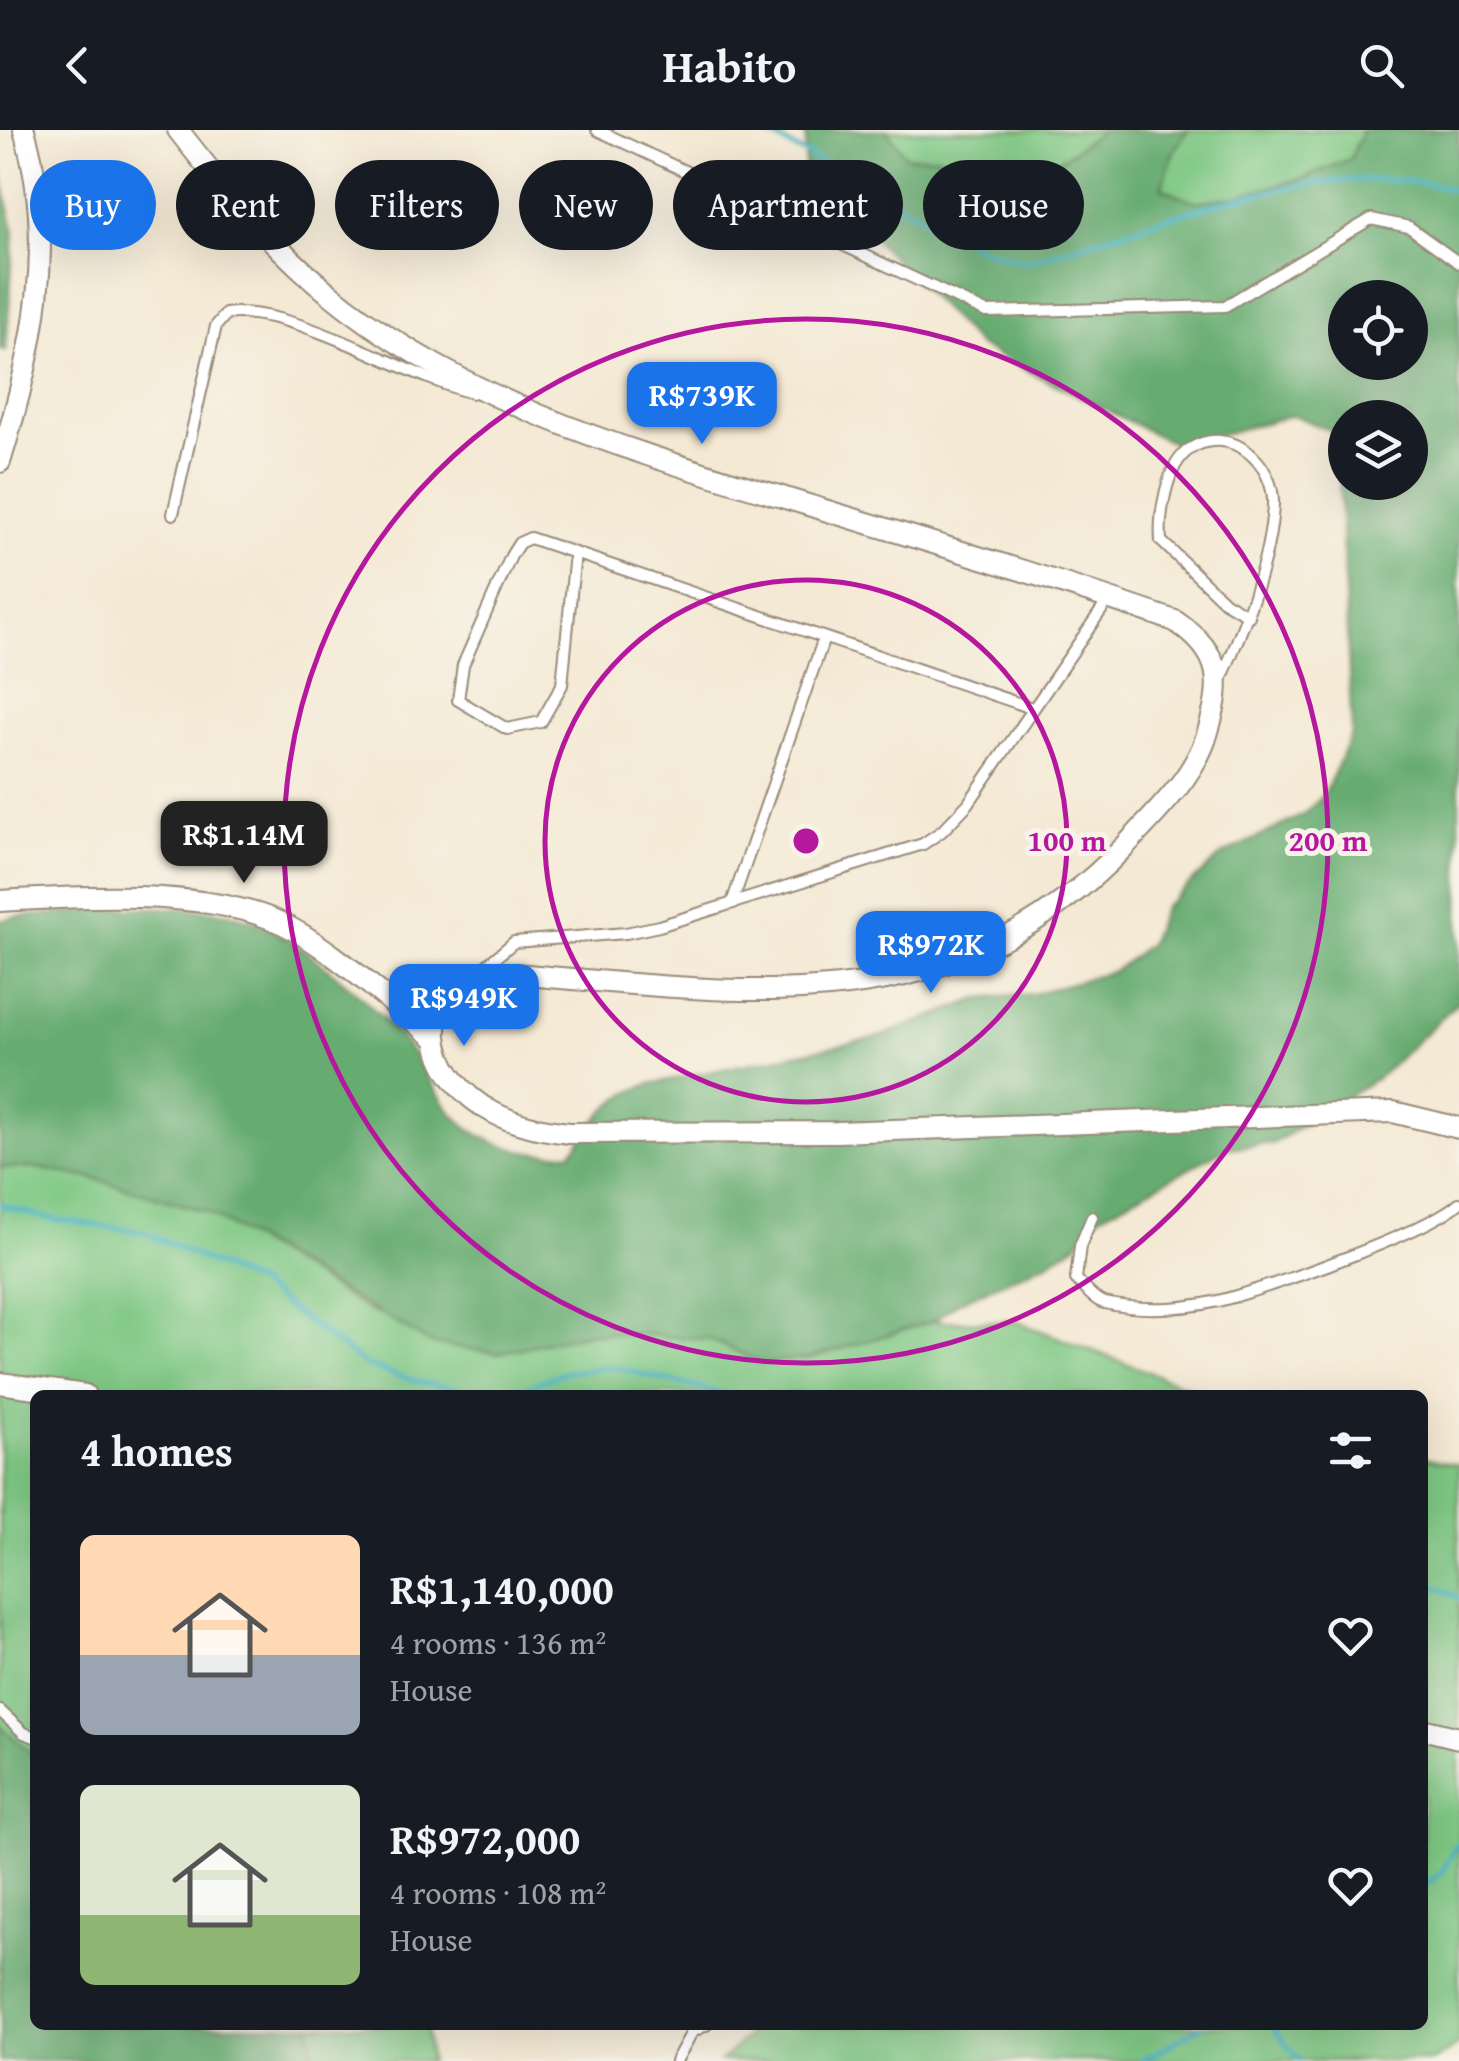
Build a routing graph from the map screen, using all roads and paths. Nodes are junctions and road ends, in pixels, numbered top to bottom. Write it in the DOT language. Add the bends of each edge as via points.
graph roads {
  1 [pos="24,130"];
  2 [pos="178,130"];
  3 [pos="597,130"];
  4 [pos="1459,263"];
  5 [pos="502,400"];
  6 [pos="0,462"];
  7 [pos="173,514"];
  8 [pos="575,553"];
  9 [pos="1109,598"];
  10 [pos="1249,616"];
  11 [pos="824,638"];
  12 [pos="1218,687"];
  13 [pos="1032,708"];
  14 [pos="0,902"];
  15 [pos="732,903"];
  16 [pos="472,977"];
  17 [pos="435,1038"];
  18 [pos="1459,1128"];
  19 [pos="1459,1203"];
  20 [pos="1092,1217"];
  21 [pos="0,1384"];
  22 [pos="46,1390"];
  23 [pos="0,1711"];
  24 [pos="1428,1730"];
  25 [pos="30,1736"];
  26 [pos="1459,1738"];
  27 [pos="696,2030"];
  28 [pos="676,2061"];
  1 -- 6 [label="street" via="35,167 41,237 38,318"];
  2 -- 5 [label="street" via="268,238 328,293 408,349"];
  3 -- 4 [label="lane" via="986,312 1225,306 1371,219 1409,227"];
  5 -- 7 [label="lane" via="435,383 274,316 226,314 216,326"];
  5 -- 9 [label="street" via="612,445"];
  8 -- 8 [label="lane" via="530,538 518,543 464,665 458,700 506,729 541,722 562,685"];
  8 -- 11 [label="lane"];
  9 -- 12 [label="street" via="1194,634 1214,658"];
  9 -- 13 [label="lane"];
  10 -- 10 [label="lane" via="1274,503 1264,467 1240,445 1213,440 1188,450 1176,469 1159,518 1160,541"];
  10 -- 12 [label="lane"];
  11 -- 13 [label="lane"];
  11 -- 15 [label="lane"];
  12 -- 16 [label="street" via="1202,749 1181,783 1090,882 984,950 945,966 896,980 771,993 500,973"];
  13 -- 15 [label="lane" via="968,804 942,831 922,844"];
  14 -- 17 [label="street" via="96,895 250,912 301,935"];
  15 -- 16 [label="lane" via="626,934 514,942"];
  16 -- 17 [label="street" via="440,1006"];
  17 -- 18 [label="street" via="443,1065 492,1112 534,1129 570,1133 837,1132 1393,1112"];
  19 -- 20 [label="lane" via="1404,1232 1232,1298 1156,1308 1100,1302 1076,1278"];
  21 -- 22 [label="street"];
  23 -- 25 [label="lane"];
  24 -- 26 [label="street"];
  27 -- 28 [label="lane"];
}
